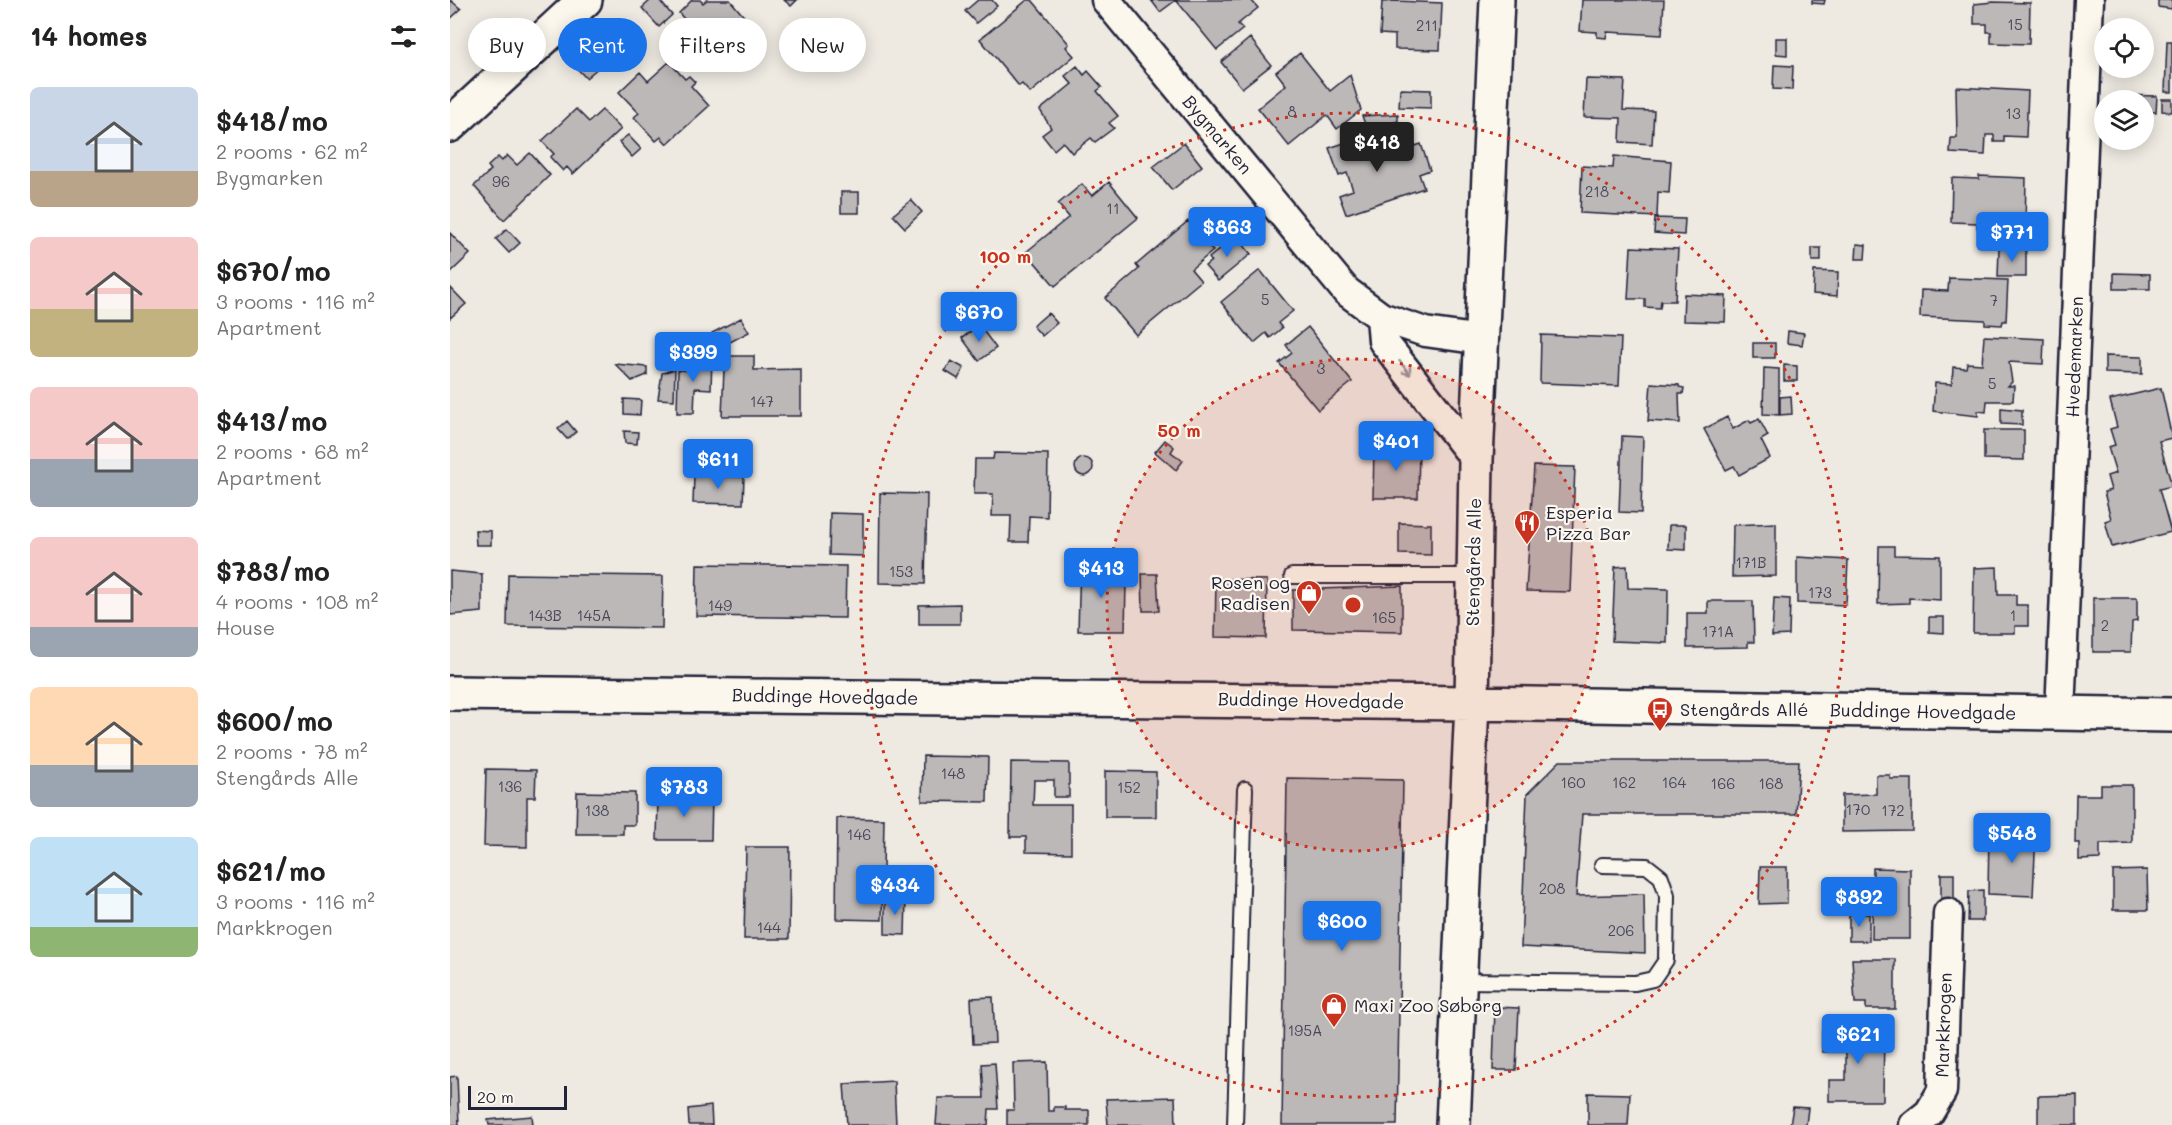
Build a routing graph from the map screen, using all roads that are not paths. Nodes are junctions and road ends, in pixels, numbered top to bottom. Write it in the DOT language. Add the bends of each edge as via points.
graph roads {
  1 [pos="585,0"];
  2 [pos="1106,0"];
  3 [pos="1497,0"];
  4 [pos="2089,0"];
  5 [pos="450,125"];
  6 [pos="1381,317"];
  7 [pos="1482,339"];
  8 [pos="1476,460"];
  9 [pos="1292,576"];
  10 [pos="1474,576"];
  11 [pos="450,693"];
  12 [pos="1472,703"];
  13 [pos="2060,714"];
  14 [pos="2172,715"];
  15 [pos="1245,789"];
  16 [pos="1602,865"];
  17 [pos="1948,913"];
  18 [pos="1458,981"];
  19 [pos="1235,1125"];
  20 [pos="1453,1125"];
  21 [pos="1914,1125"];
  1 -- 5 [label="street"];
  2 -- 6 [label="street, Bygmarken" via="1346,291"];
  3 -- 7 [label="street, Stengårds Alle"];
  4 -- 13 [label="street, Hvedemarken"];
  6 -- 7 [label="street, Bygmarken" via="1425,332"];
  6 -- 8 [label="street, one-way" via="1383,341"];
  7 -- 8 [label="street, Stengårds Alle"];
  8 -- 10 [label="street, Stengårds Alle"];
  9 -- 10 [label="lane"];
  10 -- 12 [label="street, Stengårds Alle"];
  11 -- 12 [label="street, Buddinge Hovedgade"];
  12 -- 13 [label="street, Buddinge Hovedgade"];
  12 -- 18 [label="street, Stengårds Alle"];
  13 -- 14 [label="street, Buddinge Hovedgade"];
  15 -- 19 [label="lane"];
  16 -- 18 [label="lane" via="1647,866 1661,877 1667,895 1666,960 1653,979 1635,983"];
  17 -- 21 [label="street, Markkrogen" via="1942,1091 1929,1113"];
  18 -- 20 [label="street, Stengårds Alle"];
}
